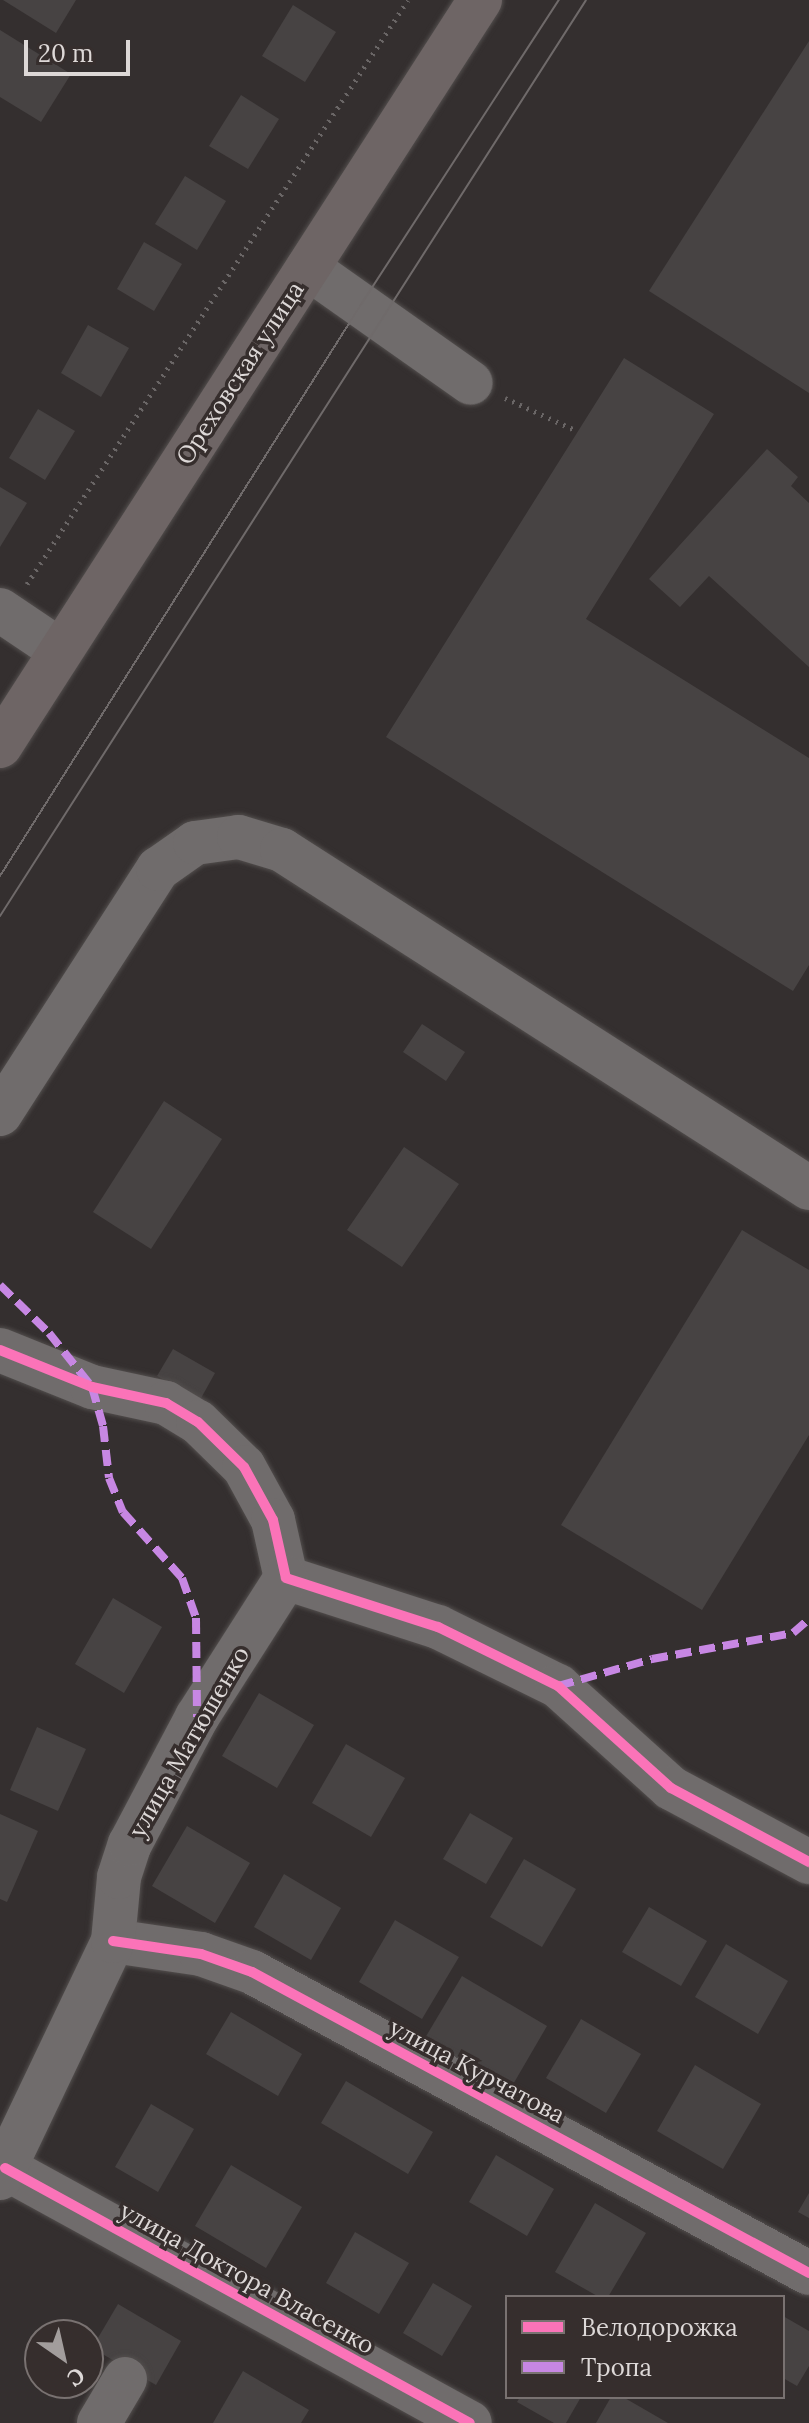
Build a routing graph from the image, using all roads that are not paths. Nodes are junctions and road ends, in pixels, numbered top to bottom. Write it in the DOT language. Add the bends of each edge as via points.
graph roads {
  1 [pos="480,0"];
  2 [pos="308,268"];
  3 [pos="471,383"];
  4 [pos="3,612"];
  5 [pos="61,651"];
  6 [pos="0,746"];
  7 [pos="0,1114"];
  8 [pos="809,1188"];
  9 [pos="0,1350"];
  10 [pos="286,1578"];
  11 [pos="809,1862"];
  12 [pos="113,1941"];
  13 [pos="2,2173"];
  14 [pos="809,2273"];
  15 [pos="125,2379"];
  16 [pos="99,2423"];
  17 [pos="470,2423"];
  1 -- 2 [label="main road, Ореховская улица"];
  2 -- 3 [label="street"];
  2 -- 5 [label="main road, Ореховская улица"];
  4 -- 5 [label="street"];
  5 -- 6 [label="main road, Ореховская улица"];
  7 -- 8 [label="street" via="158,869 195,843 239,837 282,850"];
  9 -- 10 [label="street" via="92,1387 166,1403 198,1422 244,1467 273,1520"];
  10 -- 11 [label="street" via="438,1627 558,1686 671,1788"];
  10 -- 12 [label="street, улица Матюшенко" via="197,1717 130,1844 119,1877"];
  12 -- 13 [label="street, улица Матюшенко"];
  12 -- 14 [label="street, улица Курчатова" via="201,1954 252,1972"];
  13 -- 17 [label="street, улица Доктора Власенко"];
  15 -- 16 [label="street"];
}
